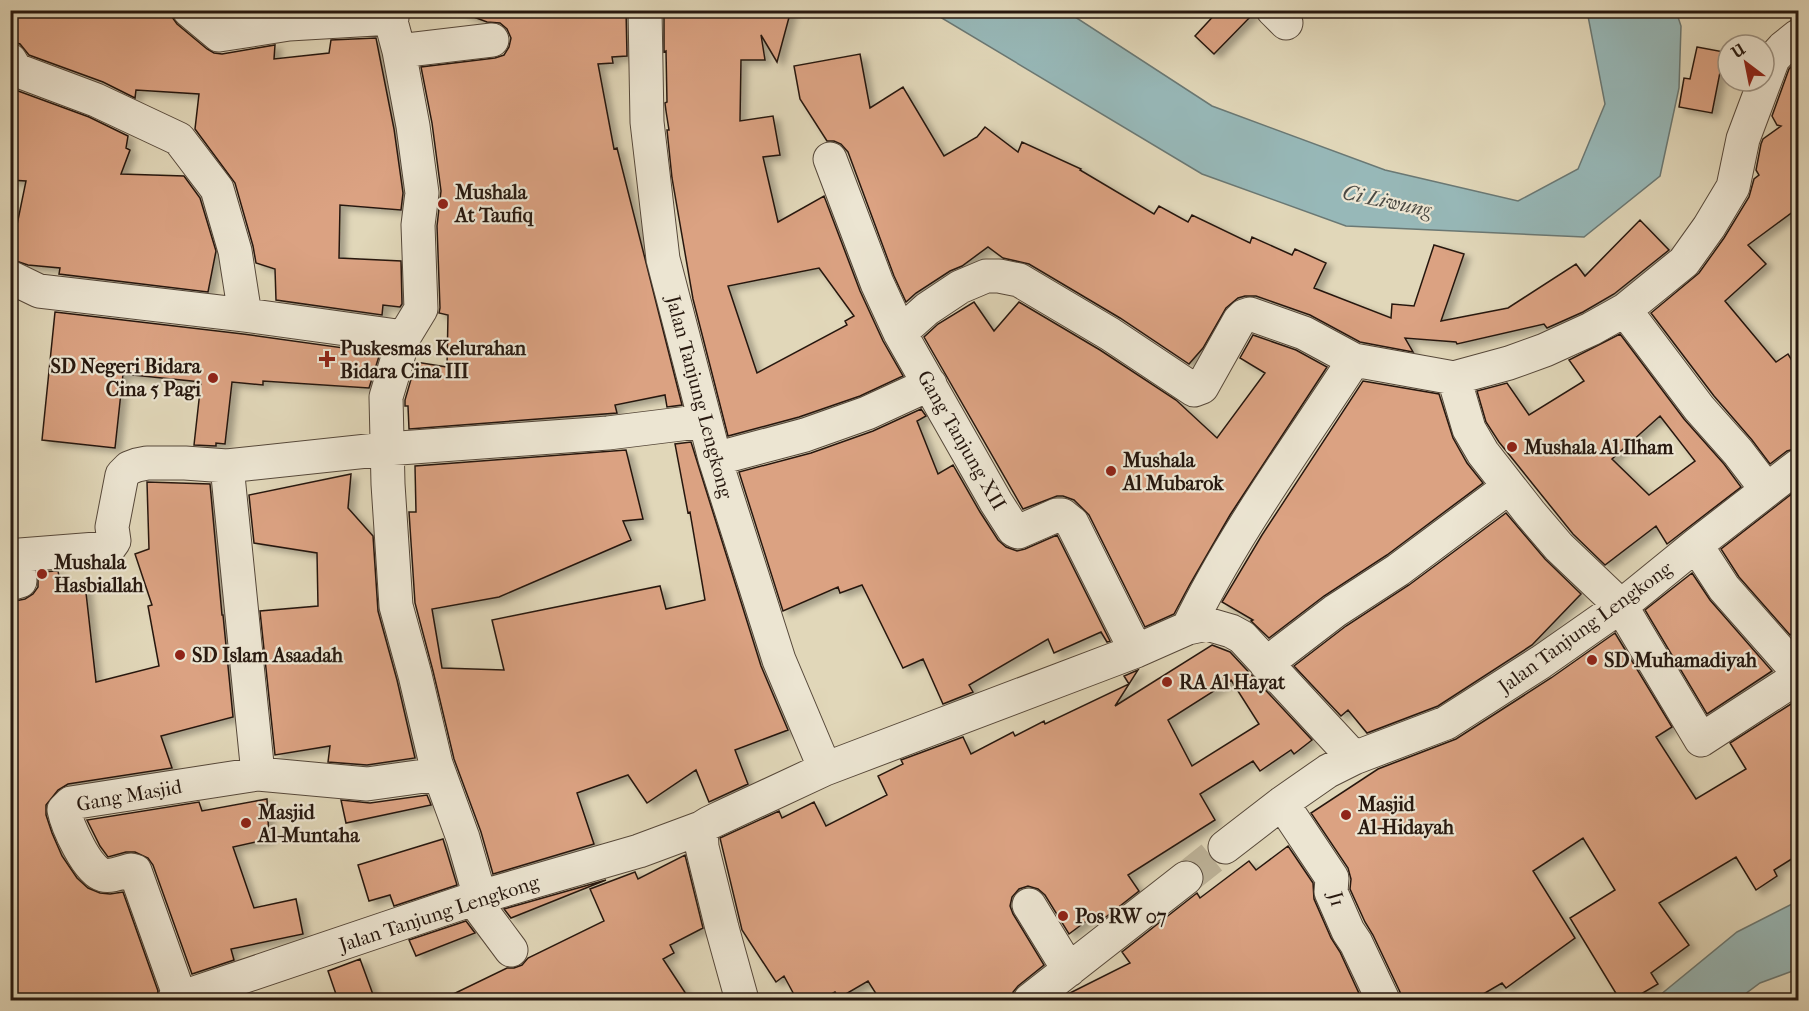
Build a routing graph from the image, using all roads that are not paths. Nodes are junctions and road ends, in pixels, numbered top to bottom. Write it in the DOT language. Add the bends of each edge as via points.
graph roads {
  1 [pos="189,10"];
  2 [pos="645,10"];
  3 [pos="390,14"];
  4 [pos="1798,36"];
  5 [pos="492,40"];
  6 [pos="399,51"];
  7 [pos="10,60"];
  8 [pos="830,159"];
  9 [pos="10,277"];
  10 [pos="1625,310"];
  11 [pos="245,315"];
  12 [pos="900,333"];
  13 [pos="404,337"];
  14 [pos="1354,360"];
  15 [pos="1454,378"];
  16 [pos="930,384"];
  17 [pos="705,421"];
  18 [pos="386,449"];
  19 [pos="715,459"];
  20 [pos="227,466"];
  21 [pos="1798,466"];
  22 [pos="1509,488"];
  23 [pos="1767,490"];
  24 [pos="1696,545"];
  25 [pos="10,584"];
  26 [pos="1621,606"];
  27 [pos="1188,628"];
  28 [pos="1136,651"];
  29 [pos="1266,664"];
  30 [pos="1798,675"];
  31 [pos="1354,758"];
  32 [pos="825,770"];
  33 [pos="258,774"];
  34 [pos="439,774"];
  35 [pos="1282,803"];
  36 [pos="701,828"];
  37 [pos="1225,847"];
  38 [pos="1186,878"];
  39 [pos="476,898"];
  40 [pos="1029,905"];
  41 [pos="511,951"];
  42 [pos="1070,969"];
  43 [pos="178,1000"];
  44 [pos="742,1000"];
  45 [pos="1030,1000"];
  46 [pos="1383,1000"];
  1 -- 3 [label="street" via="219,35"];
  2 -- 17 [label="street, Jalan Tanjung Lengkong" via="647,122 663,259"];
  3 -- 6 [label="street"];
  4 -- 10 [label="street" via="1773,59 1743,139 1733,187 1709,227 1684,262"];
  5 -- 6 [label="street"];
  6 -- 13 [label="street" via="422,193 418,225 421,309"];
  7 -- 11 [label="street" via="16,70 96,100 178,139 217,189 235,251"];
  8 -- 12 [label="street, Gang Tanjung XII"];
  9 -- 11 [label="street" via="39,291"];
  10 -- 15 [label="street" via="1545,351"];
  10 -- 23 [label="street"];
  11 -- 13 [label="street"];
  12 -- 14 [label="street" via="960,287 986,276 999,276 1019,280 1194,390 1202,387 1239,321 1250,314 1304,333"];
  12 -- 16 [label="street, Gang Tanjung XII"];
  13 -- 18 [label="street" via="386,397"];
  14 -- 15 [label="street"];
  14 -- 27 [label="street" via="1256,508"];
  15 -- 22 [label="street" via="1469,429"];
  16 -- 19 [label="street" via="867,413 805,435"];
  16 -- 28 [label="street, Gang Tanjung XII" via="1014,530 1021,532 1057,515 1072,523"];
  17 -- 18 [label="street" via="608,433"];
  17 -- 19 [label="street, Jalan Tanjung Lengkong"];
  18 -- 20 [label="street"];
  18 -- 34 [label="street" via="396,606"];
  19 -- 32 [label="street, Jalan Tanjung Lengkong" via="779,660"];
  20 -- 25 [label="street" via="147,463 129,468 122,475 112,527 114,541 109,548 18,556 21,579"];
  20 -- 33 [label="street"];
  21 -- 23 [label="street, Jalan Tanjung Lengkong"];
  22 -- 26 [label="street" via="1559,547"];
  22 -- 29 [label="street"];
  23 -- 24 [label="street, Jalan Tanjung Lengkong"];
  24 -- 26 [label="street, Jalan Tanjung Lengkong"];
  24 -- 30 [label="street" via="1724,588"];
  26 -- 30 [label="street" via="1701,740"];
  26 -- 31 [label="street, Jalan Tanjung Lengkong" via="1454,719"];
  27 -- 28 [label="street, Jalan Tanjung Lengkong"];
  27 -- 29 [label="street, Jalan Tanjung Lengkong" via="1207,624 1231,631 1242,637"];
  28 -- 32 [label="street, Jalan Tanjung Lengkong"];
  29 -- 31 [label="street, Jalan Tanjung Lengkong"];
  31 -- 35 [label="street, Jalan Tanjung Lengkong"];
  32 -- 36 [label="street, Jalan Tanjung Lengkong"];
  33 -- 34 [label="street, Gang Masjid" via="367,784"];
  33 -- 43 [label="street, Gang Masjid" via="70,803 64,810 66,821 96,872 106,876 135,871"];
  34 -- 39 [label="street" via="463,838"];
  35 -- 37 [label="street, Jalan Tanjung Lengkong"];
  35 -- 46 [label="street, J1" via="1332,878 1332,892 1348,931"];
  36 -- 39 [label="street, Jalan Tanjung Lengkong" via="639,851"];
  36 -- 44 [label="street" via="702,847"];
  38 -- 42 [label="street"];
  39 -- 41 [label="street"];
  39 -- 43 [label="street, Jalan Tanjung Lengkong"];
  40 -- 42 [label="street"];
  42 -- 45 [label="street"];
}
